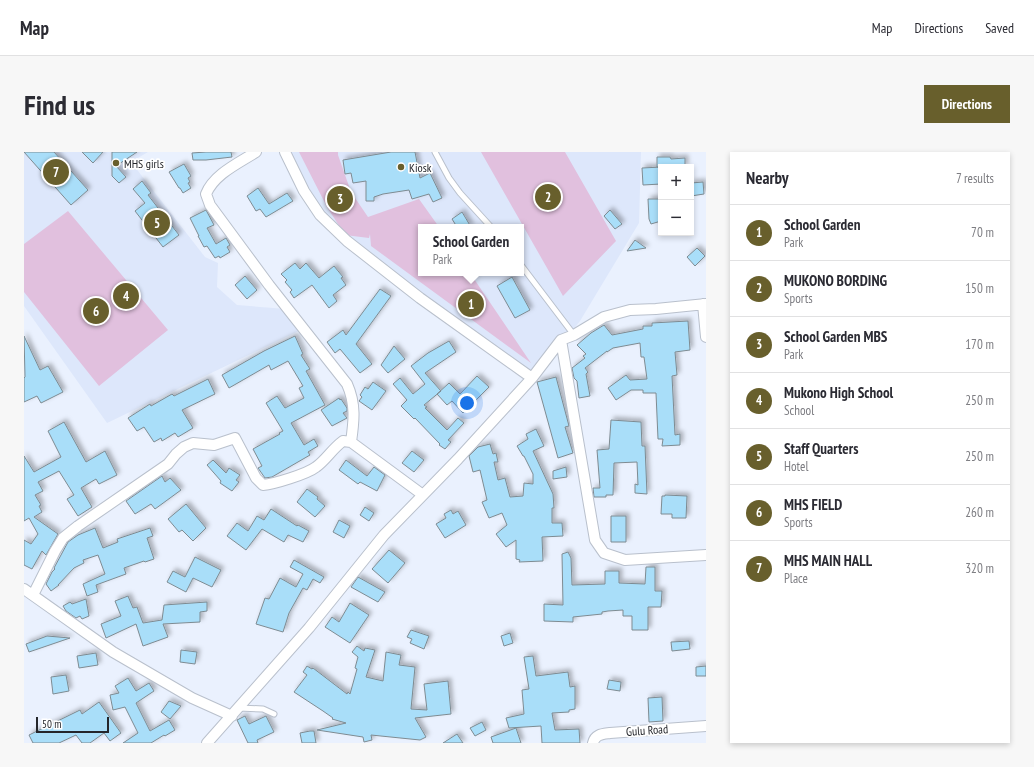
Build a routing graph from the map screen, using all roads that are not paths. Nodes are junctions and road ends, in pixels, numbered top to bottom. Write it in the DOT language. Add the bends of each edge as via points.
graph roads {
  1 [pos="256,152"];
  2 [pos="285,152"];
  3 [pos="435,152"];
  4 [pos="488,224"];
  5 [pos="524,269"];
  6 [pos="705,304"];
  7 [pos="574,335"];
  8 [pos="706,337"];
  9 [pos="561,340"];
  10 [pos="532,378"];
  11 [pos="351,442"];
  12 [pos="423,494"];
  13 [pos="706,555"];
  14 [pos="28,592"];
  15 [pos="270,707"];
  16 [pos="263,709"];
  17 [pos="236,712"];
  18 [pos="274,714"];
  19 [pos="706,726"];
  20 [pos="207,743"];
  21 [pos="593,743"];
  1 -- 11 [label="street" via="216,179 206,194 210,205 269,285 347,384 352,395 354,415"];
  2 -- 10 [label="street" via="304,191 320,215 347,242"];
  3 -- 4 [label="lane" via="460,193"];
  5 -- 7 [label="lane"];
  6 -- 7 [label="street" via="630,310 604,317"];
  6 -- 8 [label="street"];
  7 -- 9 [label="street"];
  9 -- 10 [label="street"];
  9 -- 13 [label="street" via="595,540 604,553 625,560"];
  10 -- 12 [label="street"];
  11 -- 12 [label="street"];
  11 -- 14 [label="street" via="343,441 314,469 263,485 256,478 235,438 214,445 193,444 184,447 168,464 63,538"];
  12 -- 17 [label="street" via="384,535 309,628"];
  14 -- 17 [label="street" via="113,652 192,698"];
  15 -- 16 [label="lane"];
  16 -- 17 [label="lane"];
  16 -- 18 [label="lane"];
  17 -- 20 [label="street"];
  19 -- 21 [label="street, Gulu Road" via="610,733 598,735"];
}
